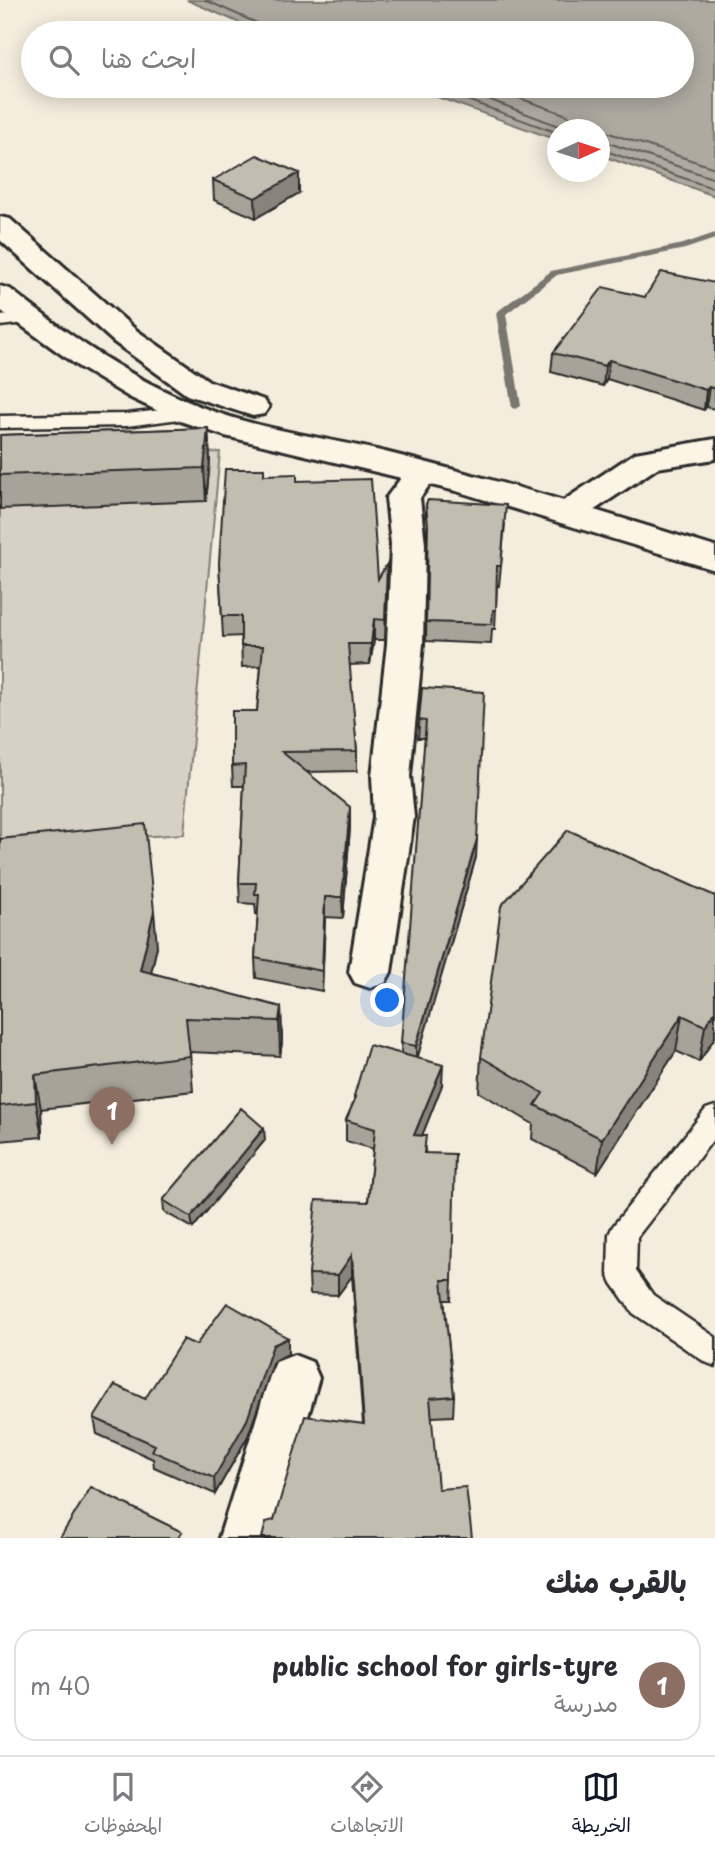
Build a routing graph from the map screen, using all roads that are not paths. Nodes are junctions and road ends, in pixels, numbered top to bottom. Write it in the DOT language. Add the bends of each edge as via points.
graph roads {
  1 [pos="0,225"];
  2 [pos="0,295"];
  3 [pos="14,320"];
  4 [pos="187,413"];
  5 [pos="0,422"];
  6 [pos="715,449"];
  7 [pos="384,461"];
  8 [pos="422,473"];
  9 [pos="569,512"];
  10 [pos="715,559"];
  11 [pos="370,972"];
  12 [pos="715,1117"];
  13 [pos="715,1353"];
  14 [pos="294,1378"];
  15 [pos="246,1538"];
  1 -- 7 [label="main road" via="125,336 198,387 300,422"];
  2 -- 3 [label="main road"];
  3 -- 4 [label="main road"];
  4 -- 5 [label="lane" via="127,420"];
  4 -- 7 [label="main road" via="265,437"];
  6 -- 9 [label="main road" via="647,460"];
  7 -- 8 [label="main road"];
  8 -- 9 [label="main road"];
  8 -- 11 [label="main road" via="403,498 408,544 405,644 391,776 394,817"];
  9 -- 10 [label="main road"];
  12 -- 13 [label="lane" via="623,1234 622,1274 643,1304"];
  14 -- 15 [label="main road"];
}
